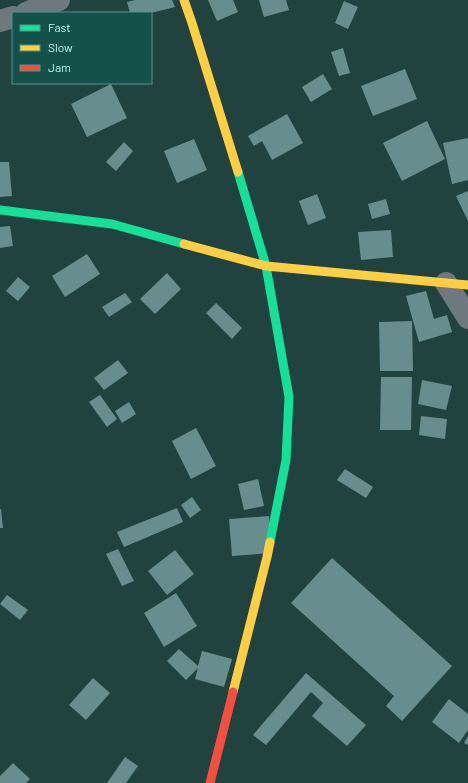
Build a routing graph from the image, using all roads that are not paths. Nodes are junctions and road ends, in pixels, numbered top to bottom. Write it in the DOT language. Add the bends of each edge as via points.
graph roads {
  1 [pos="59,0"];
  2 [pos="184,0"];
  3 [pos="29,12"];
  4 [pos="12,17"];
  5 [pos="0,21"];
  6 [pos="0,210"];
  7 [pos="266,266"];
  8 [pos="446,283"];
  9 [pos="468,285"];
  10 [pos="468,318"];
  11 [pos="210,783"];
  1 -- 3 [label="street"];
  2 -- 7 [label="street"];
  4 -- 5 [label="street"];
  6 -- 7 [label="street" via="112,224"];
  7 -- 8 [label="street"];
  7 -- 11 [label="street" via="288,397 286,460 267,557"];
  8 -- 9 [label="street"];
  8 -- 10 [label="street"];
}
